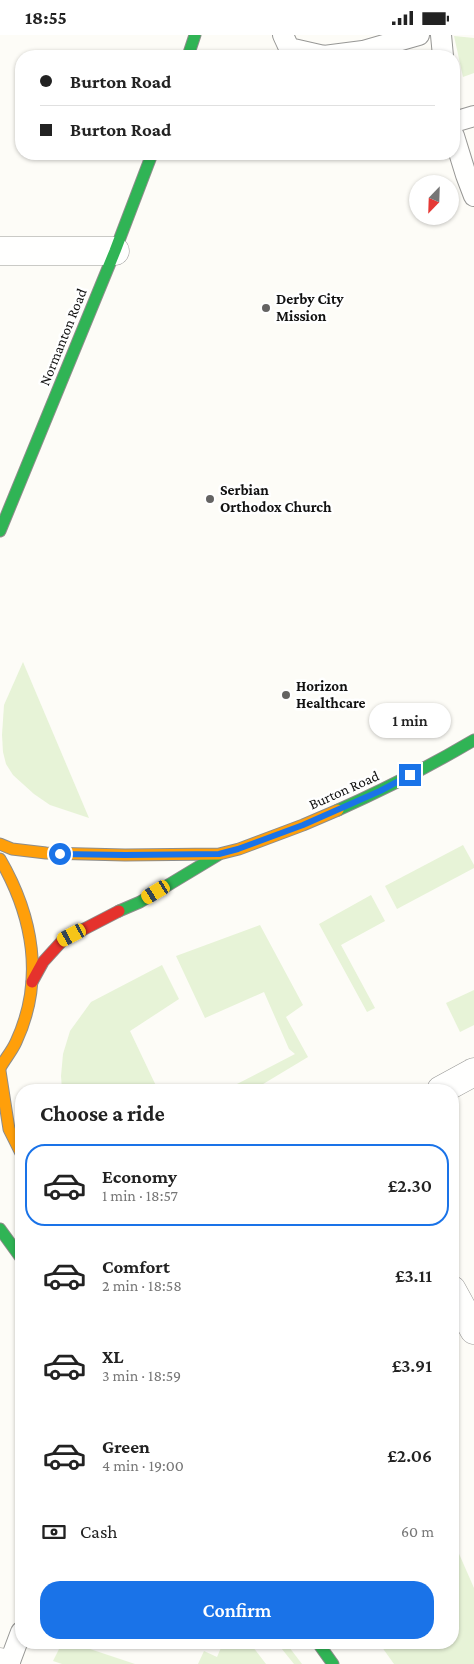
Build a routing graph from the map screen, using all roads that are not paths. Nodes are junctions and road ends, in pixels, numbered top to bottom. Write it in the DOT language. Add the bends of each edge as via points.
graph roads {
  1 [pos="195,35"];
  2 [pos="419,35"];
  3 [pos="441,35"];
  4 [pos="286,41"];
  5 [pos="368,48"];
  6 [pos="190,50"];
  7 [pos="309,50"];
  8 [pos="442,50"];
  9 [pos="474,116"];
  10 [pos="460,120"];
  11 [pos="460,156"];
  12 [pos="150,160"];
  13 [pos="474,196"];
  14 [pos="0,251"];
  15 [pos="115,251"];
  16 [pos="0,531"];
  17 [pos="474,740"];
  18 [pos="0,844"];
  19 [pos="219,854"];
  20 [pos="0,859"];
  21 [pos="32,982"];
  22 [pos="0,1069"];
  23 [pos="474,1073"];
  24 [pos="453,1084"];
  25 [pos="15,1141"];
  26 [pos="0,1229"];
  27 [pos="15,1250"];
  28 [pos="459,1303"];
  29 [pos="474,1330"];
  30 [pos="15,1646"];
  31 [pos="322,1649"];
  32 [pos="0,1661"];
  33 [pos="7,1664"];
  34 [pos="333,1664"];
  1 -- 6 [label="main road"];
  2 -- 5 [label="lane"];
  3 -- 8 [label="lane"];
  4 -- 7 [label="lane"];
  9 -- 10 [label="lane"];
  11 -- 13 [label="lane"];
  12 -- 15 [label="main road, Normanton Road"];
  14 -- 15 [label="street"];
  15 -- 16 [label="main road, Normanton Road"];
  17 -- 19 [label="main road, Burton Road" via="372,794 303,825"];
  18 -- 19 [label="main road, Burton Road" via="12,849 46,853"];
  19 -- 21 [label="main road, Burton Road" via="140,902 62,940"];
  20 -- 21 [label="main road" via="16,886 28,923 32,943"];
  21 -- 22 [label="main road" via="16,1042"];
  22 -- 25 [label="main road" via="9,1129"];
  23 -- 24 [label="street"];
  26 -- 27 [label="main road"];
  28 -- 29 [label="street"];
  30 -- 33 [label="lane"];
  31 -- 34 [label="main road"];
  32 -- 33 [label="street"];
}
